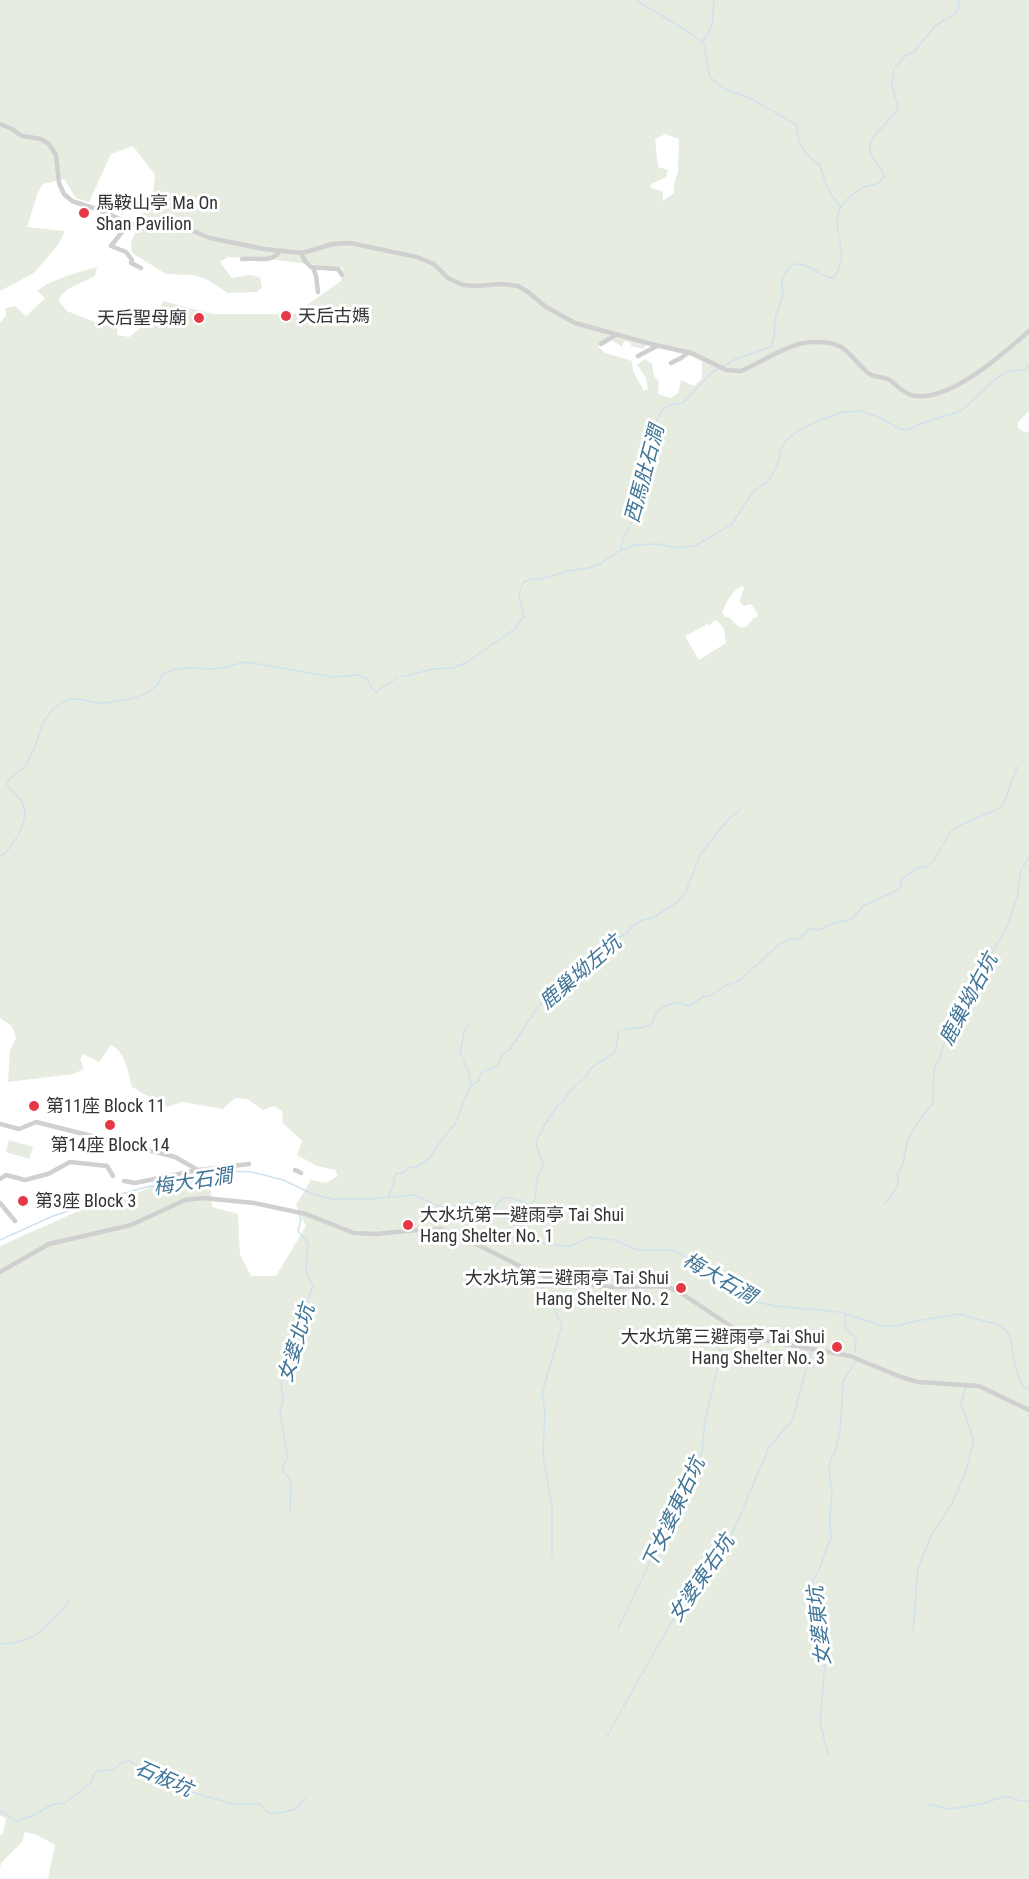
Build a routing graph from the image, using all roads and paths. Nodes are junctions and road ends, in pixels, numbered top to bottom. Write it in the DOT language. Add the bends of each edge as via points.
graph roads {
  1 [pos="0,124"];
  2 [pos="129,224"];
  3 [pos="280,251"];
  4 [pos="301,253"];
  5 [pos="242,259"];
  6 [pos="313,267"];
  7 [pos="141,268"];
  8 [pos="342,275"];
  9 [pos="318,292"];
  10 [pos="1029,331"];
  11 [pos="617,334"];
  12 [pos="601,344"];
  13 [pos="657,346"];
  14 [pos="689,352"];
  15 [pos="638,356"];
  16 [pos="670,363"];
  17 [pos="0,1124"];
  18 [pos="249,1164"];
  19 [pos="198,1170"];
  20 [pos="295,1170"];
  21 [pos="302,1173"];
  22 [pos="113,1176"];
  23 [pos="0,1179"];
  24 [pos="124,1180"];
  25 [pos="0,1203"];
  26 [pos="15,1221"];
  27 [pos="0,1272"];
  28 [pos="1029,1410"];
  1 -- 2 [label="street" via="50,144 56,155 59,183 72,201"];
  2 -- 3 [label="street" via="180,225 210,238"];
  2 -- 7 [label="street" via="111,246 126,252 131,263"];
  3 -- 4 [label="street"];
  3 -- 5 [label="street" via="268,259"];
  4 -- 6 [label="street"];
  4 -- 11 [label="street" via="350,243 417,257 463,285 518,286 565,319"];
  6 -- 8 [label="street" via="338,269"];
  6 -- 9 [label="street"];
  10 -- 14 [label="street" via="971,379 925,396 909,394 890,380 870,374 847,350 826,342 797,344 741,371 728,370"];
  11 -- 12 [label="street"];
  11 -- 13 [label="street"];
  13 -- 14 [label="street"];
  13 -- 15 [label="street"];
  14 -- 16 [label="street"];
  17 -- 19 [label="street" via="19,1129 36,1122 175,1157"];
  18 -- 19 [label="street"];
  19 -- 24 [label="street" via="135,1183"];
  20 -- 21 [label="street"];
  22 -- 23 [label="street" via="106,1166 70,1162 25,1180 6,1175"];
  25 -- 26 [label="street"];
  27 -- 28 [label="street" via="50,1244 131,1225 185,1200 254,1203 306,1214 354,1233 441,1229 557,1280 608,1287 670,1288 757,1339 850,1356 918,1382 979,1386"];
}
